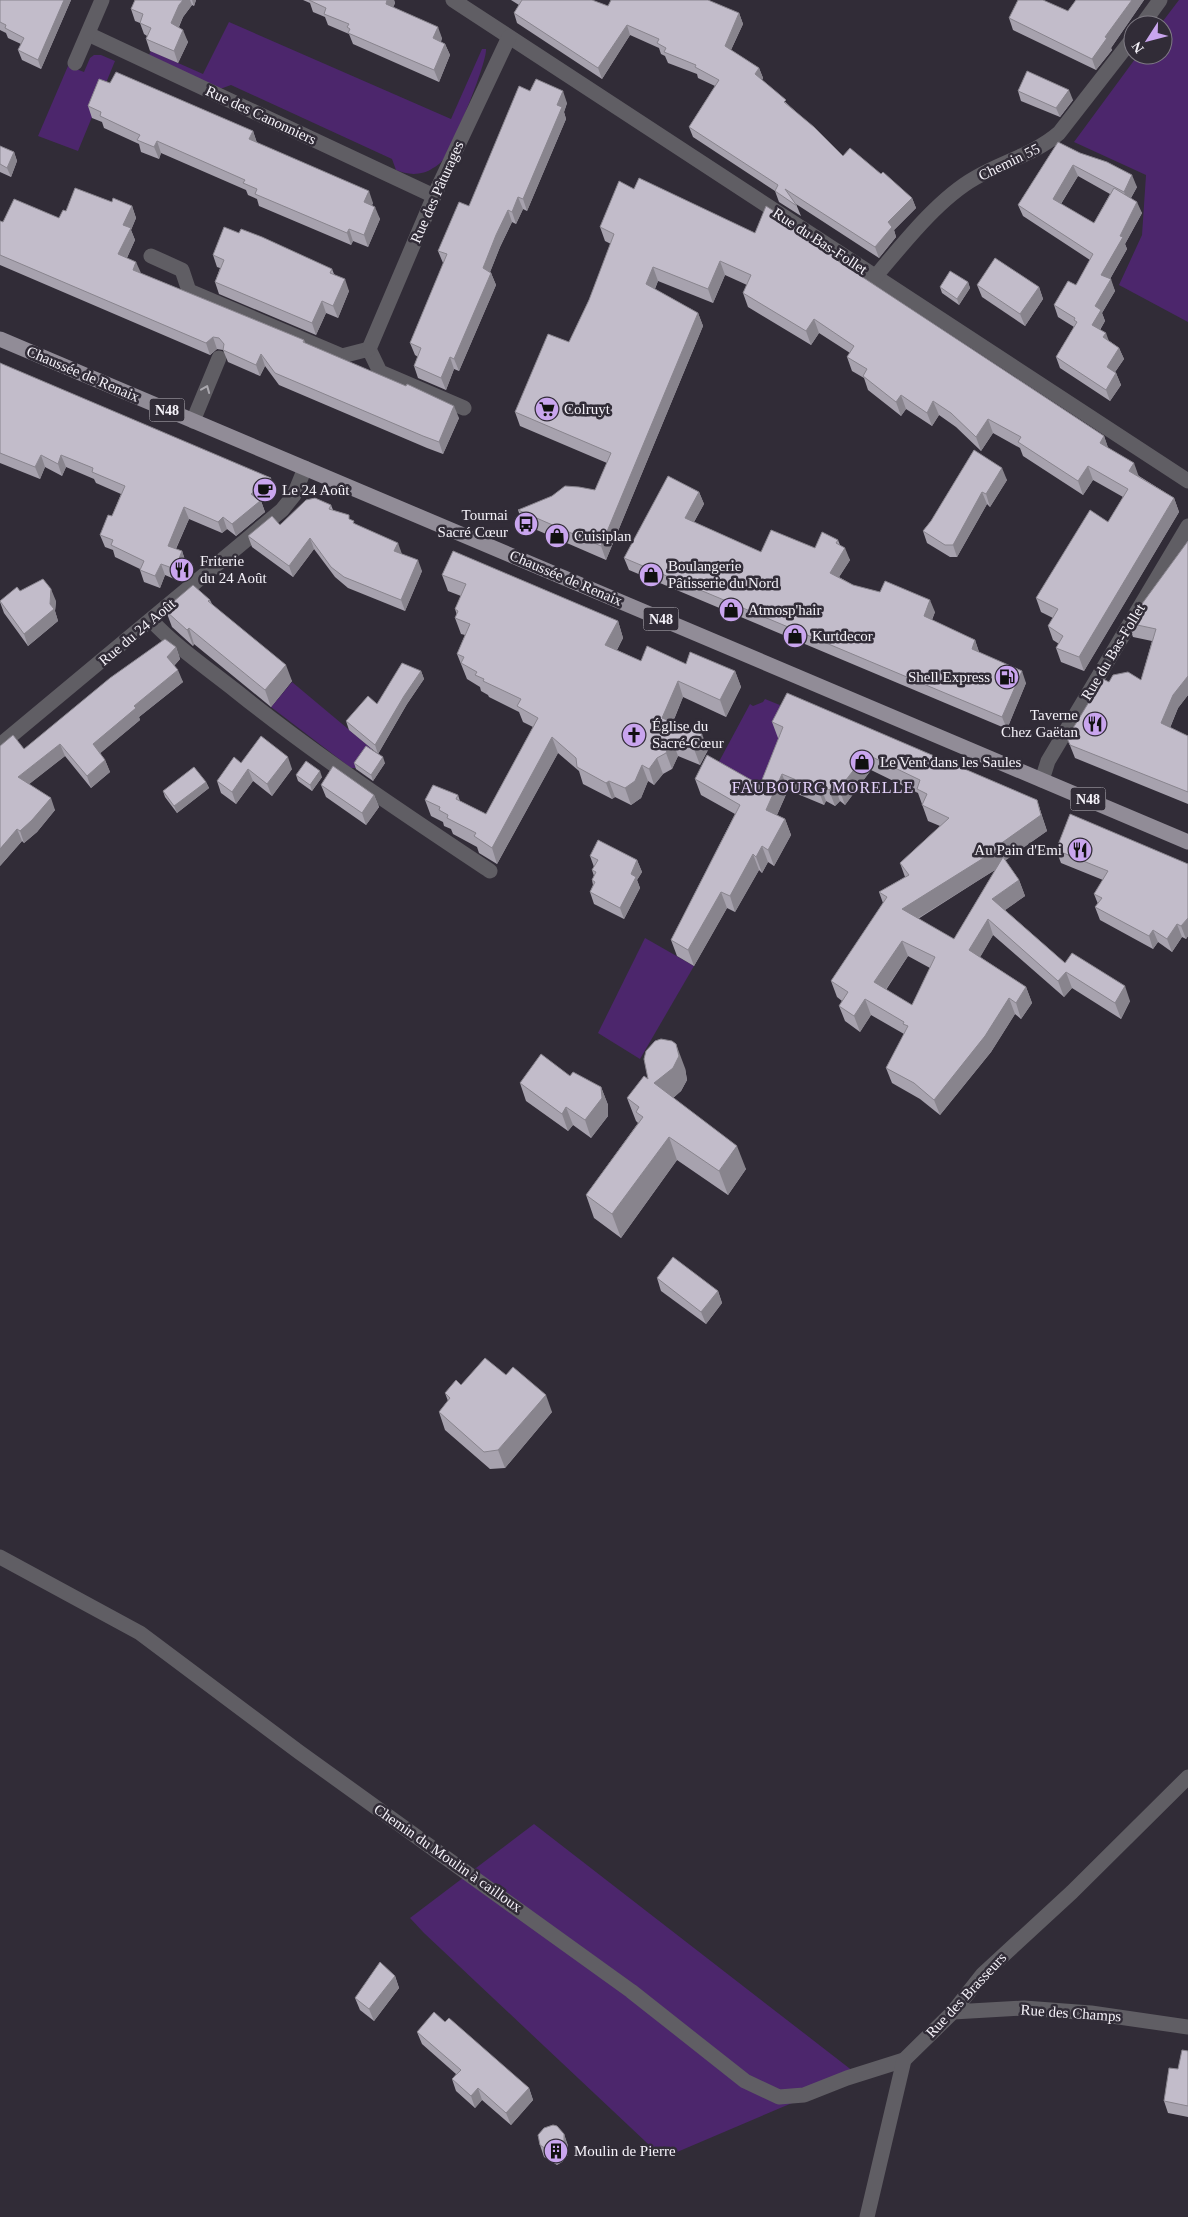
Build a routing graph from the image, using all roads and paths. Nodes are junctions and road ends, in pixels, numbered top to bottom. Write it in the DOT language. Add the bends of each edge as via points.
graph roads {
  1 [pos="102,0"];
  2 [pos="453,0"];
  3 [pos="1160,0"];
  4 [pos="1149,15"];
  5 [pos="88,34"];
  6 [pos="509,37"];
  7 [pos="1123,51"];
  8 [pos="75,63"];
  9 [pos="434,196"];
  10 [pos="151,256"];
  11 [pos="875,277"];
  12 [pos="0,339"];
  13 [pos="369,349"];
  14 [pos="219,358"];
  15 [pos="464,408"];
  16 [pos="193,421"];
  17 [pos="304,468"];
  18 [pos="1188,481"];
  19 [pos="1188,526"];
  20 [pos="151,620"];
  21 [pos="0,745"];
  22 [pos="1042,780"];
  23 [pos="1188,842"];
  24 [pos="490,871"];
  25 [pos="0,1557"];
  26 [pos="1188,1776"];
  27 [pos="953,2012"];
  28 [pos="1188,2027"];
  29 [pos="904,2060"];
  30 [pos="867,2217"];
  1 -- 5 [label="street"];
  2 -- 6 [label="street, Rue du Bas-Follet"];
  3 -- 4 [label="street"];
  5 -- 8 [label="street"];
  5 -- 9 [label="street, Rue des Canonniers"];
  6 -- 9 [label="street, Rue des Pâturages"];
  6 -- 11 [label="street, Rue du Bas-Follet"];
  7 -- 11 [label="street, Chemin 55" via="1059,133 1048,142 959,188 913,233"];
  9 -- 13 [label="street, Rue des Pâturages"];
  10 -- 13 [label="street" via="182,270 190,291 237,318 342,356"];
  11 -- 18 [label="street, Rue du Bas-Follet"];
  12 -- 16 [label="main road, Chaussée de Renaix / N48"];
  13 -- 15 [label="street" via="380,372"];
  16 -- 14 [label="street, one-way"];
  16 -- 17 [label="main road, Chaussée de Renaix / N48"];
  17 -- 20 [label="street, Rue du 24 Août" via="294,495 282,510"];
  17 -- 22 [label="main road, Chaussée de Renaix / N48"];
  19 -- 22 [label="street, Rue du Bas-Follet" via="1048,761"];
  20 -- 21 [label="street, Rue du 24 Août"];
  20 -- 24 [label="street" via="182,649 278,725"];
  22 -- 23 [label="main road, Chaussée de Renaix / N48"];
  25 -- 29 [label="street, Chemin du Moulin à cailloux" via="140,1633 631,1991 745,2081 779,2097 804,2095"];
  26 -- 27 [label="street, Rue des Brasseurs" via="1072,1892 982,1974"];
  27 -- 28 [label="street, Rue des Champs" via="1024,2008 1091,2013"];
  27 -- 29 [label="street, Rue des Brasseurs"];
  29 -- 30 [label="street"];
}
